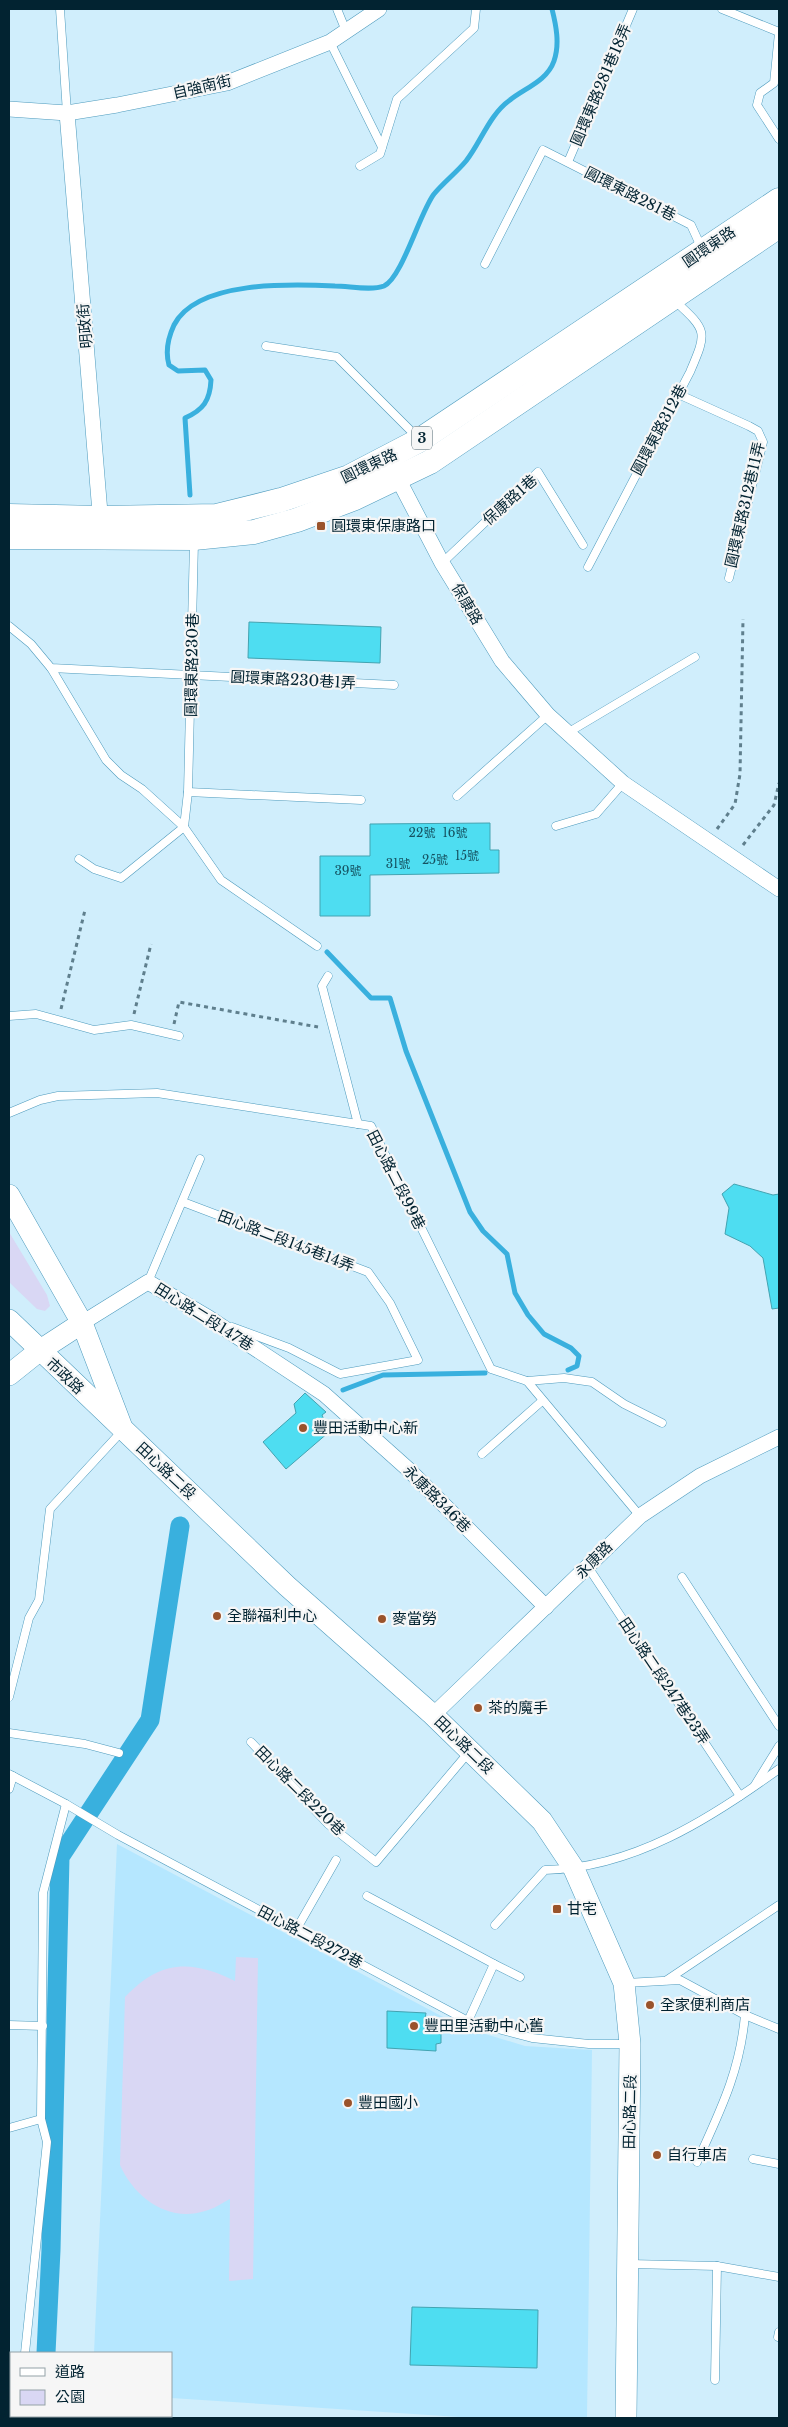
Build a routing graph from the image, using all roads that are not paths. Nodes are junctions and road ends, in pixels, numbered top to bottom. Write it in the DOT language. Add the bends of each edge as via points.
graph roads {
  1 [pos="60,9"];
  2 [pos="337,9"];
  3 [pos="379,9"];
  4 [pos="476,9"];
  5 [pos="633,9"];
  6 [pos="722,9"];
  7 [pos="346,31"];
  8 [pos="779,32"];
  9 [pos="330,42"];
  10 [pos="9,110"];
  11 [pos="67,113"];
  12 [pos="779,140"];
  13 [pos="382,147"];
  14 [pos="568,162"];
  15 [pos="360,166"];
  16 [pos="779,200"];
  17 [pos="779,226"];
  18 [pos="702,251"];
  19 [pos="485,264"];
  20 [pos="672,298"];
  21 [pos="266,346"];
  22 [pos="678,394"];
  23 [pos="425,451"];
  24 [pos="392,469"];
  25 [pos="9,516"];
  26 [pos="102,529"];
  27 [pos="9,537"];
  28 [pos="194,538"];
  29 [pos="583,545"];
  30 [pos="442,564"];
  31 [pos="588,567"];
  32 [pos="729,578"];
  33 [pos="9,626"];
  34 [pos="695,658"];
  35 [pos="51,668"];
  36 [pos="192,675"];
  37 [pos="394,685"];
  38 [pos="548,715"];
  39 [pos="569,732"];
  40 [pos="622,783"];
  41 [pos="188,792"];
  42 [pos="457,796"];
  43 [pos="361,800"];
  44 [pos="556,826"];
  45 [pos="184,827"];
  46 [pos="79,859"];
  47 [pos="779,889"];
  48 [pos="317,946"];
  49 [pos="328,976"];
  50 [pos="9,1016"];
  51 [pos="176,1035"];
  52 [pos="9,1113"];
  53 [pos="358,1124"];
  54 [pos="200,1159"];
  55 [pos="9,1194"];
  56 [pos="183,1202"];
  57 [pos="148,1282"];
  58 [pos="209,1318"];
  59 [pos="9,1320"];
  60 [pos="82,1323"];
  61 [pos="39,1351"];
  62 [pos="9,1375"];
  63 [pos="527,1381"];
  64 [pos="324,1394"];
  65 [pos="542,1401"];
  66 [pos="662,1423"];
  67 [pos="123,1430"];
  68 [pos="778,1439"];
  69 [pos="482,1454"];
  70 [pos="640,1516"];
  71 [pos="588,1566"];
  72 [pos="682,1577"];
  73 [pos="546,1608"];
  74 [pos="9,1697"];
  75 [pos="433,1715"];
  76 [pos="779,1726"];
  77 [pos="9,1733"];
  78 [pos="251,1742"];
  79 [pos="779,1746"];
  80 [pos="469,1752"];
  81 [pos="118,1753"];
  82 [pos="779,1770"];
  83 [pos="11,1775"];
  84 [pos="770,1776"];
  85 [pos="779,1777"];
  86 [pos="754,1787"];
  87 [pos="9,1789"];
  88 [pos="740,1796"];
  89 [pos="66,1804"];
  90 [pos="336,1860"];
  91 [pos="574,1869"];
  92 [pos="367,1896"];
  93 [pos="779,1905"];
  94 [pos="495,1925"];
  95 [pos="296,1930"];
  96 [pos="494,1964"];
  97 [pos="520,1978"];
  98 [pos="667,1980"];
  99 [pos="624,1983"];
  100 [pos="745,2015"];
  101 [pos="468,2021"];
  102 [pos="9,2025"];
  103 [pos="43,2026"];
  104 [pos="779,2029"];
  105 [pos="630,2044"];
  106 [pos="41,2118"];
  107 [pos="9,2128"];
  108 [pos="753,2159"];
  109 [pos="697,2162"];
  110 [pos="779,2164"];
  111 [pos="627,2264"];
  112 [pos="717,2266"];
  113 [pos="779,2277"];
  114 [pos="25,2352"];
  115 [pos="715,2380"];
  116 [pos="626,2418"];
  1 -- 11 [label="lane"];
  2 -- 7 [label="lane"];
  3 -- 7 [label="street, 自強南街"];
  4 -- 13 [label="lane" via="474,28 398,99"];
  5 -- 14 [label="lane, 圓環東路281巷18弄"];
  6 -- 8 [label="lane"];
  7 -- 9 [label="street, 自強南街"];
  8 -- 12 [label="lane" via="774,83 760,93 757,105"];
  9 -- 11 [label="street, 自強南街" via="228,83"];
  9 -- 13 [label="lane"];
  10 -- 11 [label="street, 自強南街"];
  11 -- 26 [label="street, 明政街"];
  13 -- 15 [label="lane" via="380,154"];
  14 -- 18 [label="lane, 圓環東路281巷" via="691,225"];
  14 -- 19 [label="lane, 圓環東路281巷" via="543,150"];
  16 -- 18 [label="main road, 圓環東路 / 3"];
  17 -- 20 [label="main road, 圓環東路 / 3"];
  18 -- 23 [label="main road, 圓環東路 / 3"];
  20 -- 22 [label="lane, 圓環東路312巷" via="696,320 703,341"];
  20 -- 23 [label="main road, 圓環東路 / 3"];
  21 -- 23 [label="lane" via="338,357"];
  22 -- 31 [label="lane, 圓環東路312巷"];
  22 -- 32 [label="lane, 圓環東路312巷11弄" via="750,426 763,442"];
  23 -- 24 [label="main road, 圓環東路 / 3"];
  24 -- 26 [label="main road, 圓環東路 / 3" via="349,477 217,516"];
  24 -- 28 [label="main road, 圓環東路 / 3" via="297,520 254,532"];
  24 -- 30 [label="street, 保康路"];
  25 -- 26 [label="main road, 圓環東路 / 3"];
  26 -- 27 [label="main road, 圓環東路 / 3"];
  26 -- 28 [label="main road, 圓環東路 / 3"];
  28 -- 36 [label="lane, 圓環東路230巷"];
  29 -- 30 [label="lane, 保康路1巷" via="538,472"];
  30 -- 38 [label="street, 保康路" via="502,661"];
  33 -- 35 [label="lane" via="31,644"];
  34 -- 39 [label="lane"];
  35 -- 36 [label="lane, 圓環東路230巷1弄"];
  35 -- 45 [label="lane" via="106,760"];
  36 -- 37 [label="lane, 圓環東路230巷1弄"];
  36 -- 41 [label="lane, 圓環東路230巷"];
  38 -- 39 [label="street, 保康路"];
  38 -- 42 [label="lane"];
  39 -- 40 [label="street, 保康路"];
  40 -- 44 [label="lane" via="596,814"];
  40 -- 47 [label="street, 保康路"];
  41 -- 43 [label="lane"];
  41 -- 45 [label="lane, 圓環東路230巷"];
  45 -- 46 [label="lane" via="121,878 94,870"];
  45 -- 48 [label="lane" via="221,880"];
  49 -- 53 [label="lane" via="322,986"];
  50 -- 51 [label="lane" via="36,1014 94,1030 131,1026"];
  52 -- 53 [label="lane, 田心路二段99巷" via="58,1096 157,1093"];
  53 -- 63 [label="lane, 田心路二段99巷" via="371,1126 491,1369"];
  54 -- 56 [label="lane"];
  55 -- 60 [label="street, 田心路二段"];
  56 -- 57 [label="lane"];
  56 -- 58 [label="lane, 田心路二段145巷14弄" via="368,1272 390,1304 418,1360 340,1374 288,1348"];
  57 -- 58 [label="street, 田心路二段147巷"];
  57 -- 60 [label="street, 田心路二段147巷"];
  58 -- 64 [label="street, 田心路二段147巷"];
  59 -- 61 [label="street, 市政路"];
  60 -- 61 [label="street"];
  60 -- 67 [label="street, 田心路二段"];
  61 -- 62 [label="street"];
  61 -- 67 [label="street, 市政路"];
  63 -- 65 [label="lane"];
  63 -- 66 [label="lane" via="564,1378 592,1382 624,1404"];
  64 -- 73 [label="street, 永康路346巷" via="409,1470"];
  65 -- 69 [label="lane"];
  65 -- 70 [label="lane"];
  67 -- 74 [label="lane" via="50,1509 39,1600 29,1618"];
  67 -- 75 [label="street, 田心路二段" via="287,1586"];
  68 -- 70 [label="street, 永康路" via="700,1476"];
  70 -- 71 [label="street, 永康路"];
  71 -- 73 [label="street, 永康路"];
  71 -- 88 [label="lane, 田心路二段247巷23弄"];
  72 -- 76 [label="lane"];
  73 -- 75 [label="street, 永康路"];
  75 -- 80 [label="street, 田心路二段"];
  77 -- 81 [label="lane" via="85,1744"];
  78 -- 80 [label="lane, 田心路二段220巷" via="328,1824 376,1862"];
  79 -- 86 [label="lane"];
  80 -- 91 [label="street, 田心路二段" via="542,1821"];
  82 -- 84 [label="lane"];
  83 -- 87 [label="lane"];
  83 -- 89 [label="lane, 田心路二段272巷"];
  84 -- 85 [label="lane"];
  84 -- 86 [label="lane"];
  86 -- 88 [label="lane"];
  88 -- 91 [label="lane" via="698,1823 643,1851"];
  89 -- 95 [label="lane, 田心路二段272巷"];
  89 -- 103 [label="lane" via="43,1893"];
  90 -- 95 [label="lane"];
  91 -- 94 [label="lane" via="545,1870"];
  91 -- 99 [label="street, 田心路二段"];
  92 -- 96 [label="lane"];
  93 -- 98 [label="lane"];
  95 -- 101 [label="lane, 田心路二段272巷"];
  96 -- 97 [label="lane"];
  96 -- 101 [label="lane"];
  98 -- 99 [label="lane"];
  98 -- 100 [label="lane" via="680,1980"];
  99 -- 105 [label="street, 田心路二段"];
  100 -- 104 [label="lane"];
  100 -- 109 [label="lane" via="743,2045 732,2085"];
  101 -- 105 [label="lane, 田心路二段272巷" via="532,2038 589,2044"];
  102 -- 103 [label="lane"];
  103 -- 106 [label="lane"];
  105 -- 111 [label="street, 田心路二段"];
  106 -- 107 [label="lane"];
  106 -- 114 [label="lane" via="47,2142"];
  108 -- 110 [label="lane"];
  111 -- 112 [label="lane"];
  111 -- 116 [label="street, 田心路二段"];
  112 -- 113 [label="lane"];
  112 -- 115 [label="lane"];
}
